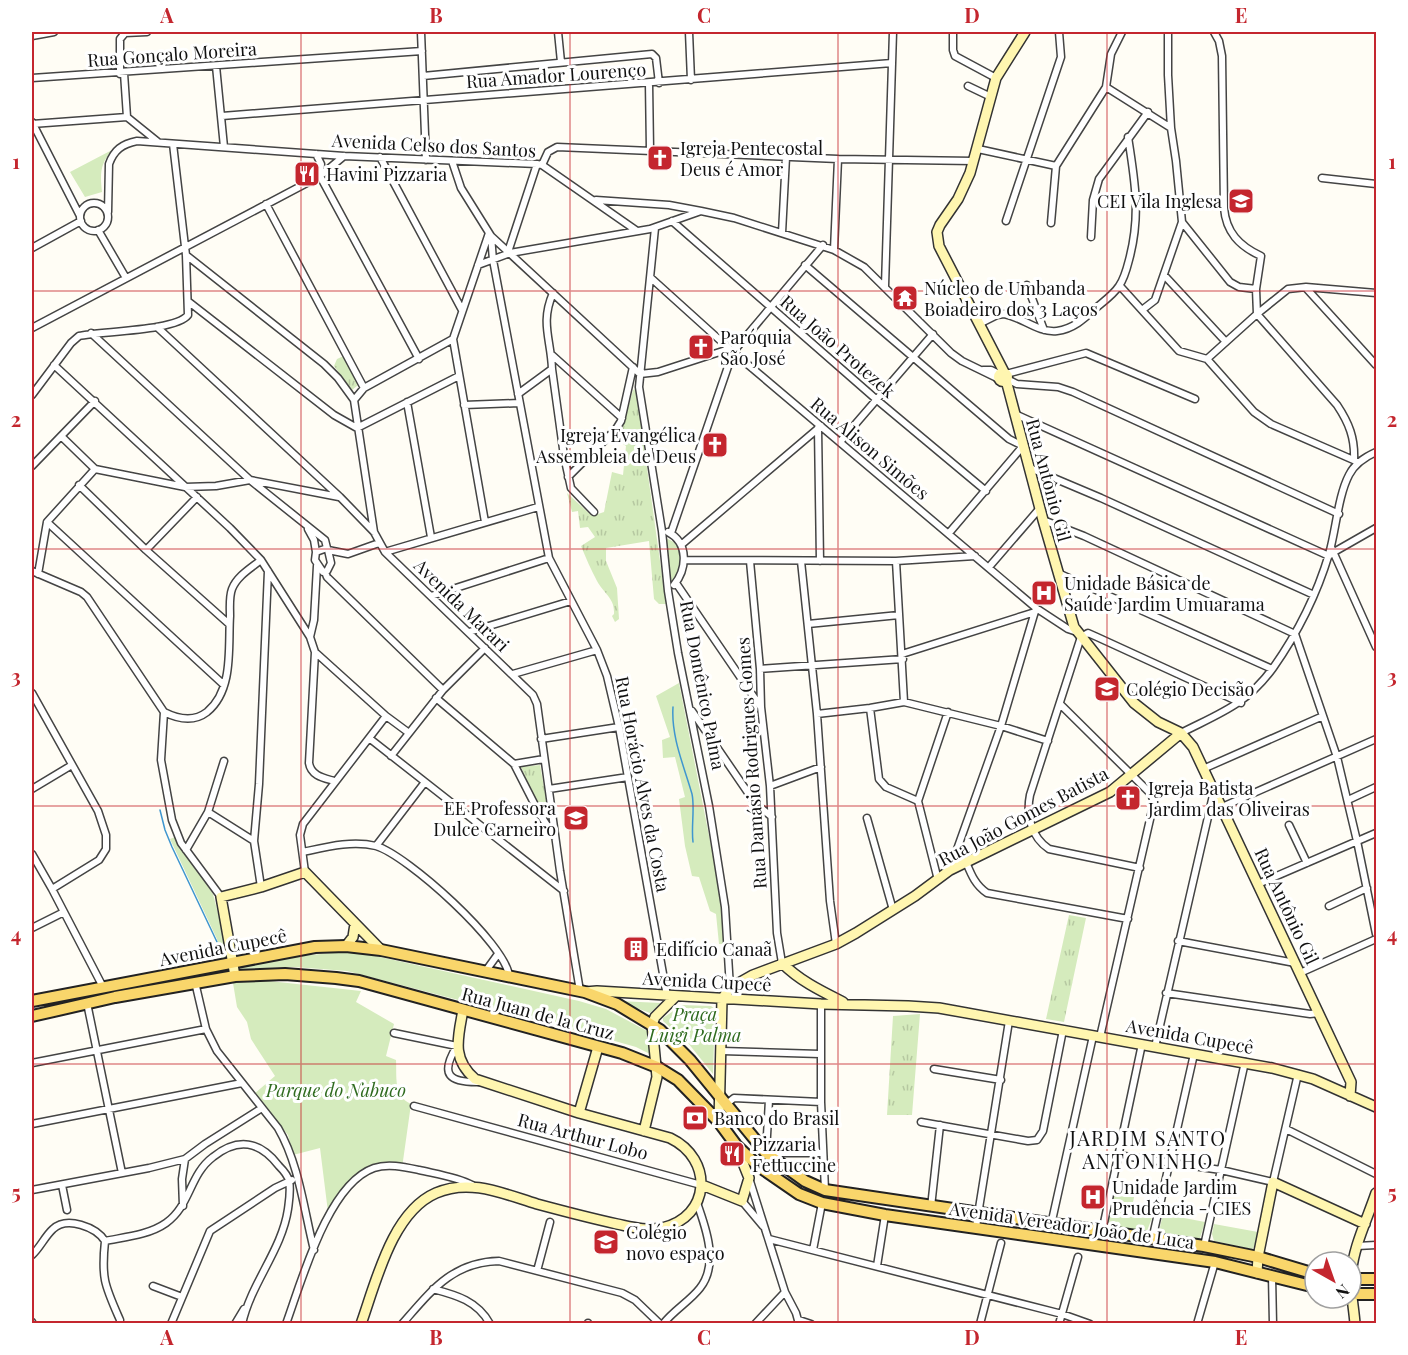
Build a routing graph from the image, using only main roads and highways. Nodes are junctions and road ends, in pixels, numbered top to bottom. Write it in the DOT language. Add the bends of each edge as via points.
graph roads {
  1 [pos="196,983"];
  2 [pos="583,991"];
  3 [pos="32,1001"];
  4 [pos="32,1016"];
  5 [pos="822,1203"];
  6 [pos="1303,1270"];
  7 [pos="1303,1284"];
  1 -- 4 [label="main road, Avenida Cupecê"];
  1 -- 5 [label="main road, Rua Juan de la Cruz" via="235,976 285,974 336,978 633,1056 678,1080 719,1122 748,1164"];
  2 -- 3 [label="main road, Avenida Cupecê" via="346,946 315,947"];
  2 -- 6 [label="main road, Avenida Vereador João de Luca" via="652,1025 690,1060 764,1147 805,1181 825,1190 1204,1246"];
  5 -- 7 [label="main road, Avenida Vereador João de Luca" via="1215,1262"];
}
